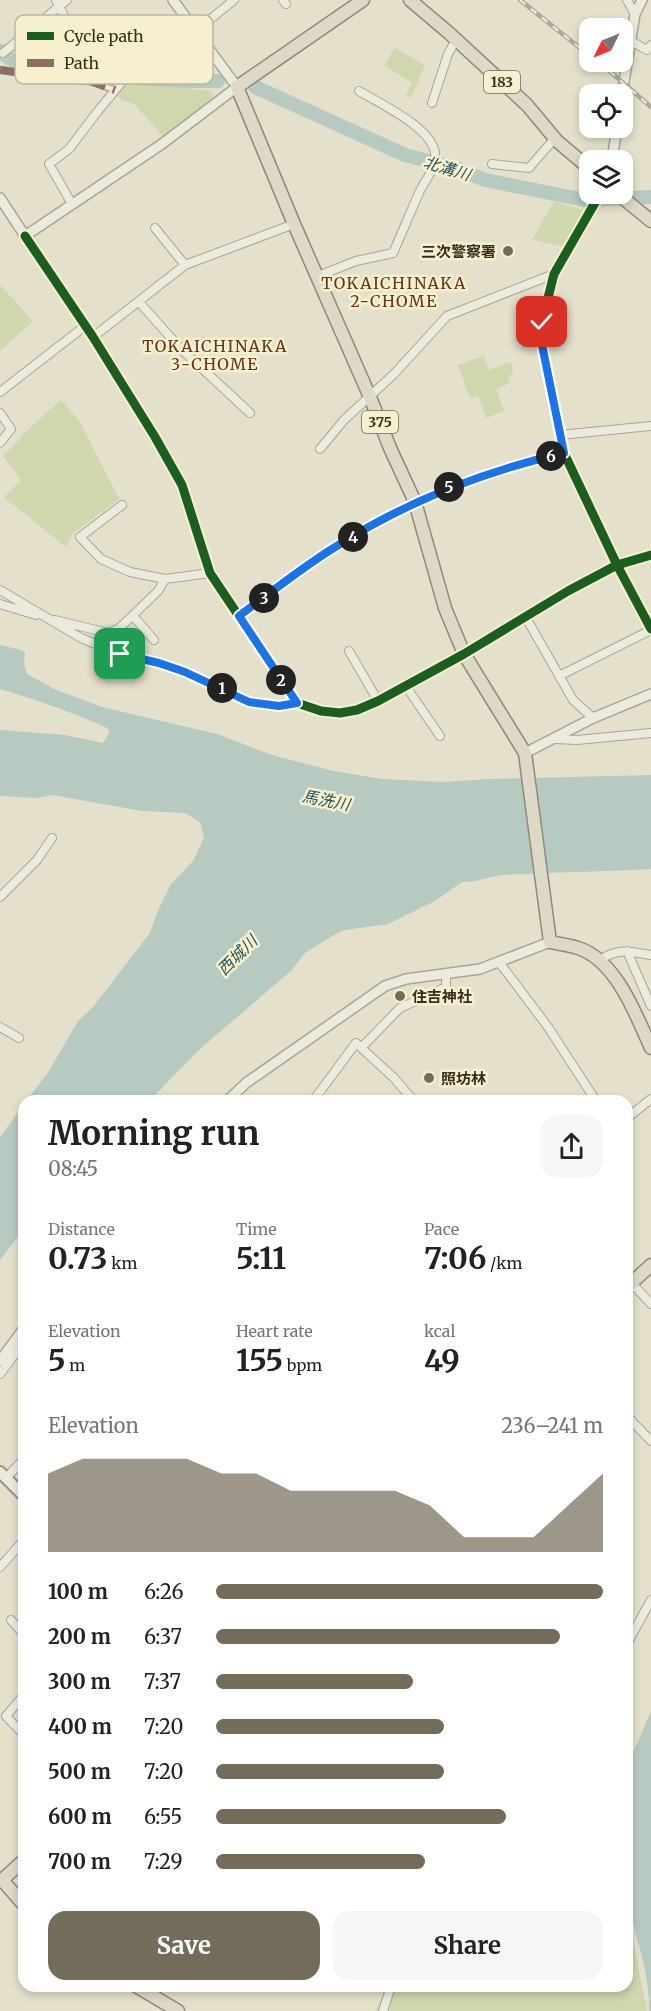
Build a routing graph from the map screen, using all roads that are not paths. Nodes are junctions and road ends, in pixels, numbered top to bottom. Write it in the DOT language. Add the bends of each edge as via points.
graph roads {
  1 [pos="68,0"];
  2 [pos="173,0"];
  3 [pos="234,0"];
  4 [pos="363,0"];
  5 [pos="410,0"];
  6 [pos="627,0"];
  7 [pos="642,0"];
  8 [pos="58,3"];
  9 [pos="635,14"];
  10 [pos="45,15"];
  11 [pos="184,15"];
  12 [pos="213,16"];
  13 [pos="633,27"];
  14 [pos="456,40"];
  15 [pos="633,41"];
  16 [pos="15,42"];
  17 [pos="651,45"];
  18 [pos="3,53"];
  19 [pos="213,54"];
  20 [pos="0,70"];
  21 [pos="15,72"];
  22 [pos="98,84"];
  23 [pos="120,84"];
  24 [pos="237,87"];
  25 [pos="115,90"];
  26 [pos="359,91"];
  27 [pos="432,102"];
  28 [pos="555,138"];
  29 [pos="579,159"];
  30 [pos="492,164"];
  31 [pos="0,198"];
  32 [pos="72,204"];
  33 [pos="594,204"];
  34 [pos="631,204"];
  35 [pos="651,221"];
  36 [pos="294,224"];
  37 [pos="155,228"];
  38 [pos="25,236"];
  39 [pos="185,265"];
  40 [pos="554,274"];
  41 [pos="318,276"];
  42 [pos="139,302"];
  43 [pos="85,326"];
  44 [pos="93,337"];
  45 [pos="0,392"];
  46 [pos="370,397"];
  47 [pos="0,413"];
  48 [pos="250,413"];
  49 [pos="651,426"];
  50 [pos="560,435"];
  51 [pos="0,443"];
  52 [pos="320,449"];
  53 [pos="564,453"];
  54 [pos="415,502"];
  55 [pos="122,505"];
  56 [pos="651,555"];
  57 [pos="618,565"];
  58 [pos="210,573"];
  59 [pos="165,579"];
  60 [pos="0,590"];
  61 [pos="0,604"];
  62 [pos="133,616"];
  63 [pos="239,616"];
  64 [pos="525,616"];
  65 [pos="48,619"];
  66 [pos="651,629"];
  67 [pos="154,640"];
  68 [pos="349,651"];
  69 [pos="120,654"];
  70 [pos="464,654"];
  71 [pos="115,671"];
  72 [pos="559,676"];
  73 [pos="405,686"];
  74 [pos="651,694"];
  75 [pos="378,701"];
  76 [pos="297,703"];
  77 [pos="593,718"];
  78 [pos="651,733"];
  79 [pos="440,736"];
  80 [pos="555,739"];
  81 [pos="525,753"];
  82 [pos="52,838"];
  83 [pos="0,897"];
  84 [pos="550,936"];
  85 [pos="627,951"];
  86 [pos="651,955"];
  87 [pos="600,960"];
  88 [pos="499,962"];
  89 [pos="446,973"];
  90 [pos="651,1006"];
  91 [pos="0,1027"];
  92 [pos="19,1038"];
  93 [pos="362,1047"];
  94 [pos="651,1048"];
  95 [pos="233,1095"];
  96 [pos="317,1095"];
  97 [pos="408,1095"];
  98 [pos="592,1095"];
  99 [pos="651,1099"];
  100 [pos="633,1113"];
  101 [pos="651,1265"];
  102 [pos="633,1279"];
  103 [pos="633,1288"];
  104 [pos="651,1304"];
  105 [pos="18,1336"];
  106 [pos="18,1350"];
  107 [pos="0,1361"];
  108 [pos="0,1374"];
  109 [pos="633,1422"];
  110 [pos="651,1441"];
  111 [pos="18,1464"];
  112 [pos="3,1475"];
  113 [pos="18,1490"];
  114 [pos="18,1547"];
  115 [pos="0,1567"];
  116 [pos="651,1600"];
  117 [pos="11,1620"];
  118 [pos="18,1628"];
  119 [pos="633,1633"];
  120 [pos="18,1702"];
  121 [pos="18,1729"];
  122 [pos="18,1865"];
  123 [pos="1,1879"];
  124 [pos="18,1898"];
  125 [pos="146,1992"];
  126 [pos="389,1992"];
  127 [pos="178,2011"];
  128 [pos="383,2011"];
  1 -- 8 [label="street"];
  2 -- 11 [label="street"];
  3 -- 12 [label="street"];
  4 -- 24 [label="highway"];
  5 -- 14 [label="highway, 183"];
  6 -- 9 [label="street"];
  7 -- 9 [label="street"];
  8 -- 10 [label="street"];
  9 -- 13 [label="street"];
  14 -- 27 [label="street"];
  14 -- 28 [label="highway, 183" via="527,105"];
  15 -- 17 [label="street" via="647,50"];
  16 -- 18 [label="street"];
  19 -- 24 [label="street"];
  20 -- 21 [label="street"];
  22 -- 25 [label="street"];
  23 -- 25 [label="street"];
  24 -- 32 [label="street" via="162,144"];
  24 -- 36 [label="highway, 375"];
  25 -- 32 [label="street" via="69,149 49,164"];
  26 -- 41 [label="street" via="427,135 434,161 393,253 356,261"];
  28 -- 29 [label="highway, 183"];
  28 -- 30 [label="street" via="529,168"];
  31 -- 38 [label="street"];
  32 -- 38 [label="street"];
  33 -- 40 [label="street"];
  34 -- 35 [label="highway"];
  36 -- 39 [label="street"];
  36 -- 41 [label="highway, 375"];
  37 -- 39 [label="street"];
  38 -- 43 [label="street"];
  39 -- 42 [label="street"];
  40 -- 46 [label="street" via="447,316"];
  40 -- 50 [label="street" via="542,322 542,345"];
  41 -- 46 [label="highway, 375"];
  42 -- 44 [label="street"];
  42 -- 48 [label="street" via="180,348"];
  43 -- 44 [label="street"];
  43 -- 45 [label="street"];
  44 -- 58 [label="street" via="182,485"];
  46 -- 52 [label="street"];
  46 -- 54 [label="highway, 375"];
  47 -- 51 [label="street" via="11,429"];
  49 -- 50 [label="street"];
  50 -- 53 [label="street"];
  53 -- 54 [label="street" via="517,464"];
  53 -- 57 [label="street"];
  54 -- 63 [label="street" via="332,549"];
  54 -- 70 [label="highway, 375" via="445,608"];
  55 -- 59 [label="street" via="80,537 101,559 114,566"];
  56 -- 57 [label="street"];
  57 -- 64 [label="street"];
  57 -- 66 [label="street"];
  58 -- 59 [label="street"];
  58 -- 63 [label="street"];
  59 -- 62 [label="street"];
  60 -- 65 [label="street"];
  61 -- 65 [label="street"];
  62 -- 65 [label="street" via="108,633"];
  62 -- 67 [label="street"];
  63 -- 76 [label="street"];
  64 -- 70 [label="street"];
  64 -- 72 [label="street"];
  65 -- 69 [label="street"];
  66 -- 72 [label="street"];
  68 -- 75 [label="street"];
  69 -- 71 [label="street"];
  69 -- 76 [label="street" via="185,672 249,702 279,706"];
  70 -- 73 [label="street"];
  70 -- 81 [label="highway, 375"];
  72 -- 77 [label="street" via="573,700"];
  73 -- 75 [label="street"];
  73 -- 79 [label="street"];
  74 -- 77 [label="street"];
  75 -- 76 [label="street" via="340,713"];
  77 -- 80 [label="street"];
  78 -- 80 [label="street"];
  80 -- 81 [label="street"];
  81 -- 84 [label="highway, 375"];
  82 -- 83 [label="street" via="37,860"];
  84 -- 87 [label="highway"];
  84 -- 88 [label="street"];
  85 -- 86 [label="street"];
  85 -- 87 [label="street" via="611,952"];
  85 -- 90 [label="street"];
  87 -- 94 [label="highway" via="617,981"];
  88 -- 89 [label="street"];
  88 -- 98 [label="street"];
  89 -- 93 [label="street" via="446,987 400,1008"];
  89 -- 95 [label="street" via="385,986"];
  91 -- 92 [label="street"];
  93 -- 96 [label="street" via="356,1043"];
  93 -- 97 [label="street"];
  99 -- 100 [label="street"];
  101 -- 102 [label="highway"];
  103 -- 104 [label="street"];
  105 -- 107 [label="street"];
  106 -- 108 [label="street"];
  109 -- 110 [label="street"];
  111 -- 112 [label="street"];
  112 -- 113 [label="main road"];
  114 -- 115 [label="street"];
  116 -- 119 [label="street"];
  117 -- 118 [label="street"];
  120 -- 121 [label="street" via="6,1716"];
  122 -- 123 [label="highway"];
  123 -- 124 [label="highway"];
  125 -- 127 [label="highway"];
  126 -- 128 [label="street"];
}
